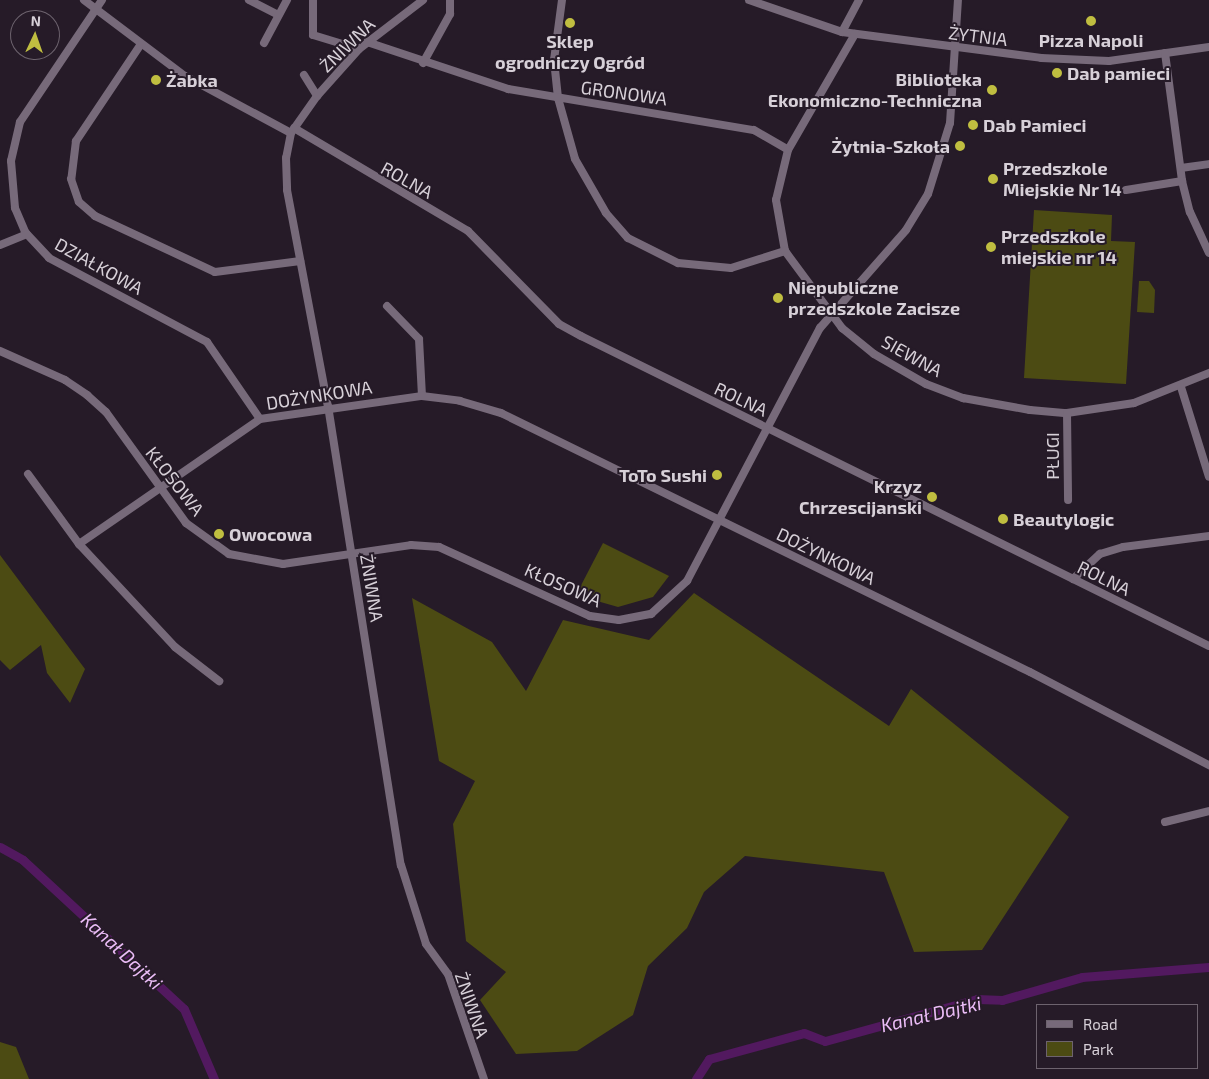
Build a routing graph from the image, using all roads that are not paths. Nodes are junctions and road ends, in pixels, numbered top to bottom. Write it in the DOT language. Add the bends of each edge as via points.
graph roads {
  1 [pos="84,0"];
  2 [pos="102,0"];
  3 [pos="249,0"];
  4 [pos="287,0"];
  5 [pos="313,0"];
  6 [pos="423,0"];
  7 [pos="450,0"];
  8 [pos="562,0"];
  9 [pos="748,0"];
  10 [pos="859,0"];
  11 [pos="958,0"];
  12 [pos="96,10"];
  13 [pos="278,15"];
  14 [pos="842,32"];
  15 [pos="854,34"];
  16 [pos="367,42"];
  17 [pos="264,43"];
  18 [pos="141,44"];
  19 [pos="1209,47"];
  20 [pos="955,49"];
  21 [pos="359,50"];
  22 [pos="1164,53"];
  23 [pos="423,63"];
  24 [pos="304,75"];
  25 [pos="317,96"];
  26 [pos="558,98"];
  27 [pos="293,130"];
  28 [pos="788,150"];
  29 [pos="1209,164"];
  30 [pos="1181,168"];
  31 [pos="1182,180"];
  32 [pos="1126,190"];
  33 [pos="27,234"];
  34 [pos="0,245"];
  35 [pos="785,251"];
  36 [pos="1209,252"];
  37 [pos="300,261"];
  38 [pos="387,306"];
  39 [pos="830,316"];
  40 [pos="0,351"];
  41 [pos="1209,373"];
  42 [pos="1181,387"];
  43 [pos="422,396"];
  44 [pos="328,406"];
  45 [pos="1068,413"];
  46 [pos="260,419"];
  47 [pos="766,428"];
  48 [pos="28,474"];
  49 [pos="1209,478"];
  50 [pos="158,487"];
  51 [pos="1068,500"];
  52 [pos="719,521"];
  53 [pos="1209,536"];
  54 [pos="79,544"];
  55 [pos="351,554"];
  56 [pos="1073,579"];
  57 [pos="1209,646"];
  58 [pos="219,682"];
  59 [pos="1209,766"];
  60 [pos="1209,811"];
  61 [pos="1165,822"];
  62 [pos="484,1079"];
  1 -- 12 [label="street, ROLNA"];
  2 -- 12 [label="street, DZIAŁKOWA"];
  3 -- 13 [label="street"];
  4 -- 13 [label="street"];
  5 -- 21 [label="street" via="313,35"];
  6 -- 16 [label="street, ŻNIWNA"];
  7 -- 23 [label="street" via="450,14"];
  8 -- 26 [label="street" via="554,60"];
  9 -- 14 [label="street, ŻYTNIA"];
  10 -- 14 [label="street"];
  11 -- 20 [label="street, KŁOSOWA"];
  12 -- 18 [label="street, ROLNA"];
  12 -- 33 [label="street, DZIAŁKOWA" via="27,108 13,142 10,184"];
  13 -- 17 [label="street"];
  14 -- 15 [label="street, ŻYTNIA"];
  15 -- 20 [label="street, ŻYTNIA"];
  15 -- 28 [label="street, SIEWNA"];
  16 -- 21 [label="street, ŻNIWNA"];
  16 -- 23 [label="street, GRONOWA"];
  18 -- 27 [label="street, ROLNA" via="225,100"];
  18 -- 37 [label="street" via="76,141 71,179 78,202 95,216 214,272"];
  19 -- 22 [label="street, ŻYTNIA"];
  20 -- 22 [label="street, ŻYTNIA" via="1104,61"];
  20 -- 39 [label="street, KŁOSOWA" via="948,135 928,194 906,230"];
  21 -- 25 [label="street, ŻNIWNA"];
  22 -- 30 [label="street"];
  23 -- 26 [label="street, GRONOWA" via="508,89"];
  24 -- 25 [label="street, ŻNIWNA"];
  25 -- 27 [label="street, ŻNIWNA"];
  26 -- 28 [label="street, GRONOWA" via="754,130"];
  26 -- 35 [label="street" via="587,183 628,238 678,263 703,268 731,268"];
  27 -- 37 [label="street, ŻNIWNA" via="286,158 287,190"];
  27 -- 47 [label="street, ROLNA" via="468,231 560,324"];
  28 -- 35 [label="street, SIEWNA" via="776,200"];
  29 -- 30 [label="street"];
  30 -- 31 [label="street"];
  31 -- 32 [label="street"];
  31 -- 36 [label="street" via="1190,212"];
  33 -- 34 [label="street"];
  33 -- 46 [label="street, DZIAŁKOWA" via="49,258 207,342"];
  35 -- 39 [label="street, SIEWNA"];
  37 -- 44 [label="street, ŻNIWNA"];
  38 -- 43 [label="street" via="419,338"];
  39 -- 45 [label="street, SIEWNA" via="874,354 926,384 998,406"];
  39 -- 47 [label="street, KŁOSOWA" via="810,344"];
  40 -- 50 [label="street, KŁOSOWA" via="65,380 87,395 106,412"];
  41 -- 42 [label="street, SIEWNA"];
  42 -- 45 [label="street, SIEWNA" via="1134,403"];
  42 -- 49 [label="street"];
  43 -- 44 [label="street, DOŻYNKOWA"];
  43 -- 52 [label="street, DOŻYNKOWA" via="501,413"];
  44 -- 46 [label="street, DOŻYNKOWA"];
  44 -- 55 [label="street, ŻNIWNA"];
  45 -- 51 [label="street, PŁUGI"];
  46 -- 50 [label="street, DOŻYNKOWA"];
  47 -- 52 [label="street, KŁOSOWA"];
  47 -- 56 [label="street, ROLNA"];
  48 -- 54 [label="street"];
  50 -- 54 [label="street, DOŻYNKOWA"];
  50 -- 55 [label="street, KŁOSOWA" via="186,522 229,554 283,564"];
  52 -- 55 [label="street, KŁOSOWA" via="686,581 658,611 619,620 577,612 439,547 412,545"];
  52 -- 59 [label="street, DOŻYNKOWA" via="1030,672"];
  53 -- 56 [label="street" via="1123,547 1100,554"];
  54 -- 58 [label="street" via="175,647"];
  55 -- 62 [label="street, ŻNIWNA" via="401,865 426,944 448,974"];
  56 -- 57 [label="street, ROLNA"];
  60 -- 61 [label="street"];
}
